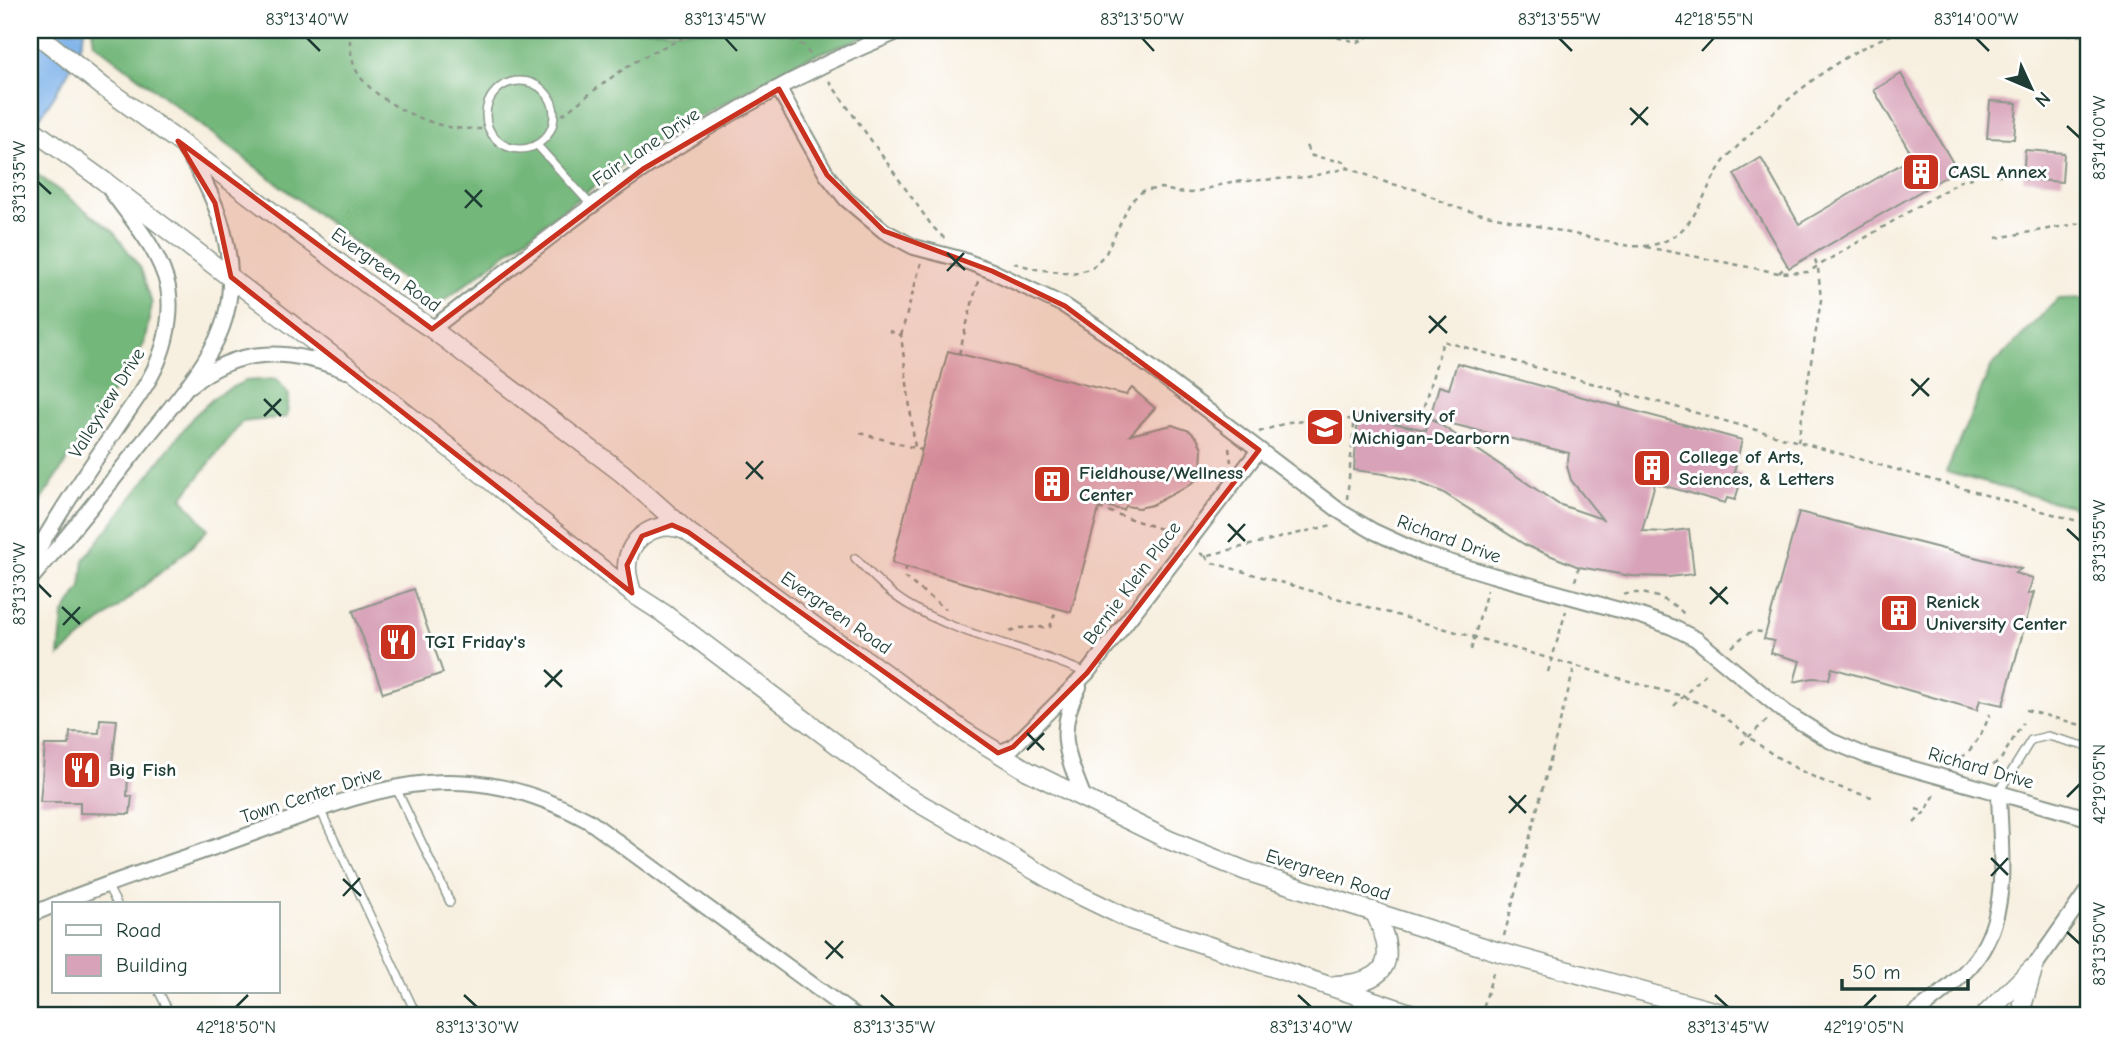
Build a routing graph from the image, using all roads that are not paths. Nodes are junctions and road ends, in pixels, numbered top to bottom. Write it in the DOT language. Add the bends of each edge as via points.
graph roads {
  1 [pos="32,30"];
  2 [pos="902,30"];
  3 [pos="779,89"];
  4 [pos="30,128"];
  5 [pos="178,141"];
  6 [pos="537,145"];
  7 [pos="104,181"];
  8 [pos="592,206"];
  9 [pos="230,277"];
  10 [pos="432,329"];
  11 [pos="359,376"];
  12 [pos="182,393"];
  13 [pos="1259,450"];
  14 [pos="688,531"];
  15 [pos="855,558"];
  16 [pos="30,564"];
  17 [pos="30,580"];
  18 [pos="632,593"];
  19 [pos="1087,673"];
  20 [pos="2088,747"];
  21 [pos="998,753"];
  22 [pos="395,788"];
  23 [pos="1999,792"];
  24 [pos="1084,798"];
  25 [pos="320,809"];
  26 [pos="2088,818"];
  27 [pos="107,885"];
  28 [pos="2088,890"];
  29 [pos="60,902"];
  30 [pos="116,902"];
  31 [pos="450,902"];
  32 [pos="52,905"];
  33 [pos="1374,911"];
  34 [pos="30,915"];
  35 [pos="2034,967"];
  36 [pos="1325,985"];
  37 [pos="160,993"];
  38 [pos="171,1016"];
  39 [pos="417,1016"];
  40 [pos="855,1016"];
  41 [pos="1419,1016"];
  42 [pos="1731,1016"];
  43 [pos="1912,1016"];
  44 [pos="1984,1016"];
  45 [pos="2023,1016"];
  1 -- 5 [label="street, Evergreen Road"];
  2 -- 3 [label="street, Fair Lane Drive"];
  3 -- 8 [label="street, Fair Lane Drive" via="694,136"];
  3 -- 13 [label="street, Richard Drive" via="827,175 869,220 914,247 982,267 1065,306"];
  4 -- 7 [label="street"];
  5 -- 9 [label="street" via="215,203"];
  5 -- 10 [label="street, Evergreen Road"];
  6 -- 6 [label="lane" via="554,121 550,98 533,83 510,81 491,95 486,106 488,129 504,146 527,149"];
  6 -- 8 [label="lane"];
  7 -- 9 [label="street"];
  7 -- 16 [label="street, Valleyview Drive" via="153,250 164,274 168,324 151,376"];
  8 -- 10 [label="street, Fair Lane Drive"];
  9 -- 11 [label="street"];
  9 -- 12 [label="street" via="217,340"];
  10 -- 14 [label="street, Evergreen Road" via="622,473"];
  11 -- 12 [label="street" via="299,355 257,355 217,368"];
  11 -- 18 [label="street"];
  12 -- 17 [label="street"];
  13 -- 19 [label="street, Bernie Klein Place"];
  13 -- 23 [label="street, Richard Drive" via="1341,512 1398,543 1672,627 1696,639 1786,713 1831,741 1867,756"];
  14 -- 18 [label="street" via="671,524 642,536 627,565"];
  14 -- 21 [label="street, Evergreen Road" via="825,634"];
  15 -- 19 [label="lane" via="906,603 952,625"];
  18 -- 36 [label="street" via="900,792 1055,883 1131,920"];
  19 -- 21 [label="street, Bernie Klein Place" via="1013,747"];
  19 -- 24 [label="street, Bernie Klein Place" via="1066,718 1066,752"];
  20 -- 23 [label="lane" via="2048,736 2031,740"];
  21 -- 24 [label="street, Evergreen Road"];
  22 -- 25 [label="street, Town Center Drive"];
  22 -- 31 [label="lane"];
  22 -- 40 [label="street, Town Center Drive" via="438,781 476,783 523,793 569,810 608,833"];
  23 -- 26 [label="street, Richard Drive"];
  23 -- 43 [label="street" via="1999,909 1982,951 1952,985"];
  24 -- 33 [label="street, Evergreen Road" via="1169,840 1247,871"];
  25 -- 27 [label="street, Town Center Drive"];
  25 -- 39 [label="lane"];
  27 -- 29 [label="street, Town Center Drive"];
  27 -- 30 [label="lane"];
  28 -- 35 [label="street"];
  32 -- 34 [label="street, Town Center Drive"];
  33 -- 36 [label="street" via="1388,950 1384,967 1360,984"];
  33 -- 42 [label="street, Evergreen Road" via="1499,952"];
  35 -- 44 [label="street"];
  35 -- 45 [label="street"];
  36 -- 41 [label="street"];
  37 -- 38 [label="lane"];
}
